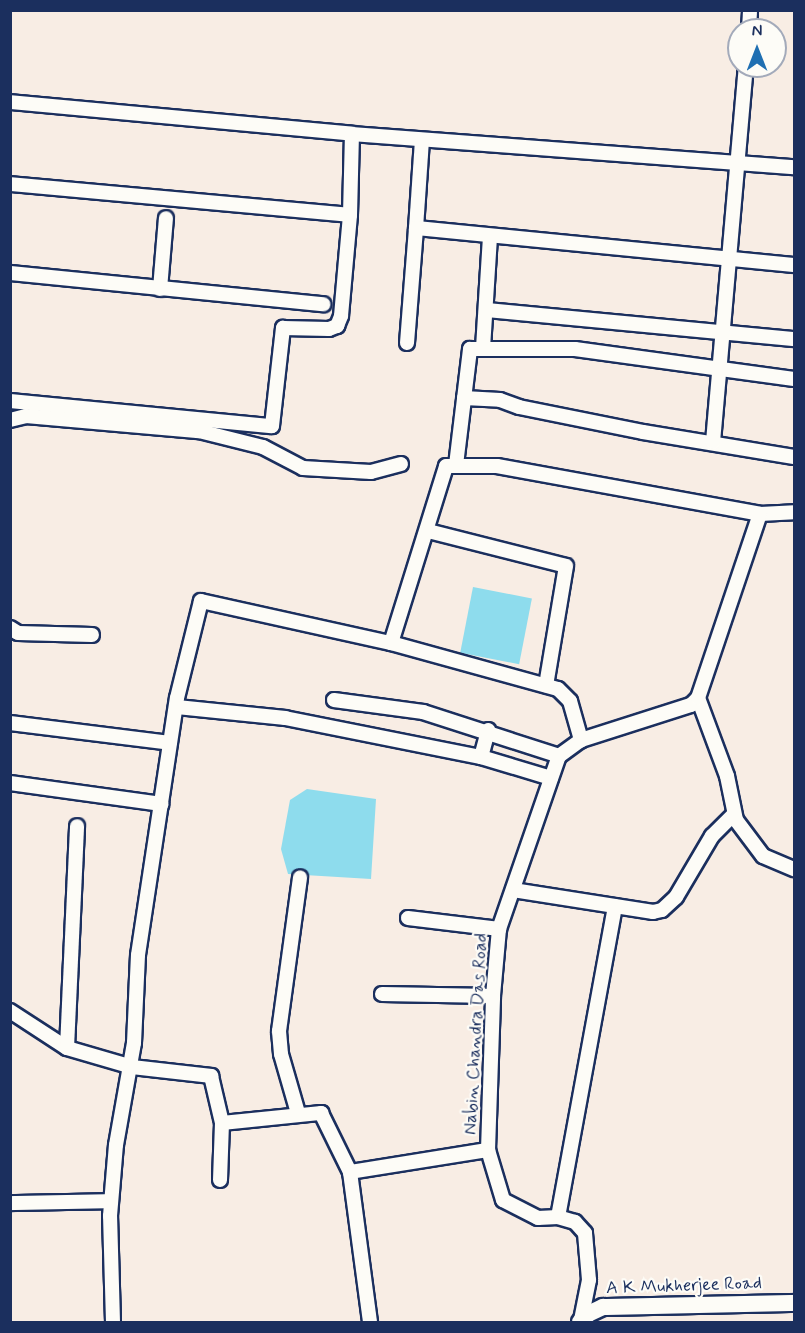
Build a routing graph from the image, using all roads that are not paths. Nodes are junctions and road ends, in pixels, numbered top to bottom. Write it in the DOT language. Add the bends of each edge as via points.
graph roads {
  1 [pos="745,78"];
  2 [pos="10,102"];
  3 [pos="352,134"];
  4 [pos="422,140"];
  5 [pos="740,161"];
  6 [pos="795,167"];
  7 [pos="10,184"];
  8 [pos="351,215"];
  9 [pos="166,218"];
  10 [pos="416,228"];
  11 [pos="490,237"];
  12 [pos="728,258"];
  13 [pos="795,265"];
  14 [pos="10,273"];
  15 [pos="160,289"];
  16 [pos="323,304"];
  17 [pos="486,310"];
  18 [pos="722,331"];
  19 [pos="795,339"];
  20 [pos="407,343"];
  21 [pos="483,348"];
  22 [pos="720,367"];
  23 [pos="795,379"];
  24 [pos="464,398"];
  25 [pos="10,401"];
  26 [pos="10,420"];
  27 [pos="713,442"];
  28 [pos="795,456"];
  29 [pos="401,464"];
  30 [pos="456,465"];
  31 [pos="795,512"];
  32 [pos="760,514"];
  33 [pos="428,531"];
  34 [pos="10,628"];
  35 [pos="92,635"];
  36 [pos="392,643"];
  37 [pos="546,685"];
  38 [pos="698,698"];
  39 [pos="334,700"];
  40 [pos="177,707"];
  41 [pos="10,723"];
  42 [pos="488,730"];
  43 [pos="581,740"];
  44 [pos="170,743"];
  45 [pos="559,756"];
  46 [pos="481,757"];
  47 [pos="551,778"];
  48 [pos="10,783"];
  49 [pos="162,804"];
  50 [pos="734,814"];
  51 [pos="77,826"];
  52 [pos="795,869"];
  53 [pos="300,877"];
  54 [pos="513,890"];
  55 [pos="615,906"];
  56 [pos="408,918"];
  57 [pos="500,929"];
  58 [pos="382,994"];
  59 [pos="493,996"];
  60 [pos="10,1011"];
  61 [pos="68,1048"];
  62 [pos="132,1067"];
  63 [pos="298,1113"];
  64 [pos="222,1123"];
  65 [pos="488,1150"];
  66 [pos="350,1172"];
  67 [pos="220,1180"];
  68 [pos="111,1201"];
  69 [pos="10,1203"];
  70 [pos="558,1217"];
  71 [pos="795,1303"];
  72 [pos="581,1322"];
  73 [pos="113,1323"];
  74 [pos="370,1323"];
  1 -- 5 [label="street"];
  2 -- 3 [label="street"];
  3 -- 4 [label="street"];
  3 -- 8 [label="street"];
  4 -- 5 [label="street"];
  4 -- 10 [label="street"];
  5 -- 6 [label="street"];
  5 -- 12 [label="street"];
  7 -- 8 [label="street"];
  8 -- 25 [label="street" via="337,326 283,328 272,426"];
  9 -- 15 [label="street"];
  10 -- 11 [label="street"];
  10 -- 20 [label="street"];
  11 -- 12 [label="street"];
  11 -- 17 [label="street"];
  12 -- 13 [label="street"];
  12 -- 18 [label="street"];
  14 -- 15 [label="street"];
  15 -- 16 [label="street"];
  17 -- 18 [label="street"];
  17 -- 21 [label="street"];
  18 -- 19 [label="street"];
  18 -- 22 [label="street"];
  21 -- 22 [label="street" via="575,349"];
  21 -- 24 [label="street" via="470,349"];
  22 -- 23 [label="street"];
  22 -- 27 [label="street"];
  24 -- 27 [label="street" via="511,402 519,407"];
  24 -- 30 [label="street"];
  26 -- 29 [label="street" via="26,416 200,431 263,447 303,468 371,472"];
  27 -- 28 [label="street"];
  30 -- 32 [label="street" via="497,466 616,485"];
  30 -- 33 [label="street" via="446,466"];
  31 -- 32 [label="street"];
  32 -- 38 [label="street"];
  33 -- 36 [label="street"];
  33 -- 37 [label="street" via="566,566"];
  34 -- 35 [label="street" via="18,633"];
  36 -- 37 [label="street"];
  36 -- 40 [label="street" via="201,601"];
  37 -- 43 [label="street" via="558,689 570,701"];
  38 -- 43 [label="street" via="691,705"];
  38 -- 50 [label="street" via="727,776"];
  39 -- 42 [label="street" via="423,712"];
  40 -- 44 [label="street"];
  40 -- 46 [label="street" via="285,718"];
  41 -- 44 [label="street"];
  42 -- 45 [label="street"];
  42 -- 46 [label="street"];
  43 -- 45 [label="street"];
  44 -- 49 [label="street"];
  45 -- 47 [label="street, Nabin Chandra Das Road"];
  46 -- 47 [label="street"];
  47 -- 54 [label="street, Nabin Chandra Das Road"];
  48 -- 49 [label="street"];
  49 -- 62 [label="street" via="138,955"];
  50 -- 52 [label="street" via="763,856"];
  50 -- 55 [label="street" via="712,836 676,897 662,910"];
  51 -- 61 [label="street"];
  53 -- 63 [label="street" via="279,1031 282,1062"];
  54 -- 55 [label="street"];
  54 -- 57 [label="street, Nabin Chandra Das Road"];
  55 -- 70 [label="street"];
  56 -- 57 [label="street"];
  57 -- 59 [label="street, Nabin Chandra Das Road"];
  58 -- 59 [label="street"];
  59 -- 65 [label="street, Nabin Chandra Das Road"];
  60 -- 61 [label="street"];
  61 -- 62 [label="street"];
  62 -- 64 [label="street" via="210,1076"];
  62 -- 68 [label="street" via="116,1145"];
  63 -- 64 [label="street"];
  63 -- 66 [label="street" via="321,1113"];
  64 -- 67 [label="street"];
  65 -- 66 [label="street"];
  65 -- 70 [label="street, Nabin Chandra Das Road" via="502,1200 538,1218"];
  66 -- 74 [label="street"];
  68 -- 69 [label="street"];
  68 -- 73 [label="street" via="109,1291"];
  70 -- 72 [label="street, Nabin Chandra Das Road" via="575,1222 585,1233 589,1280"];
  71 -- 72 [label="street, A K Mukherjee Road" via="603,1307"];
}
